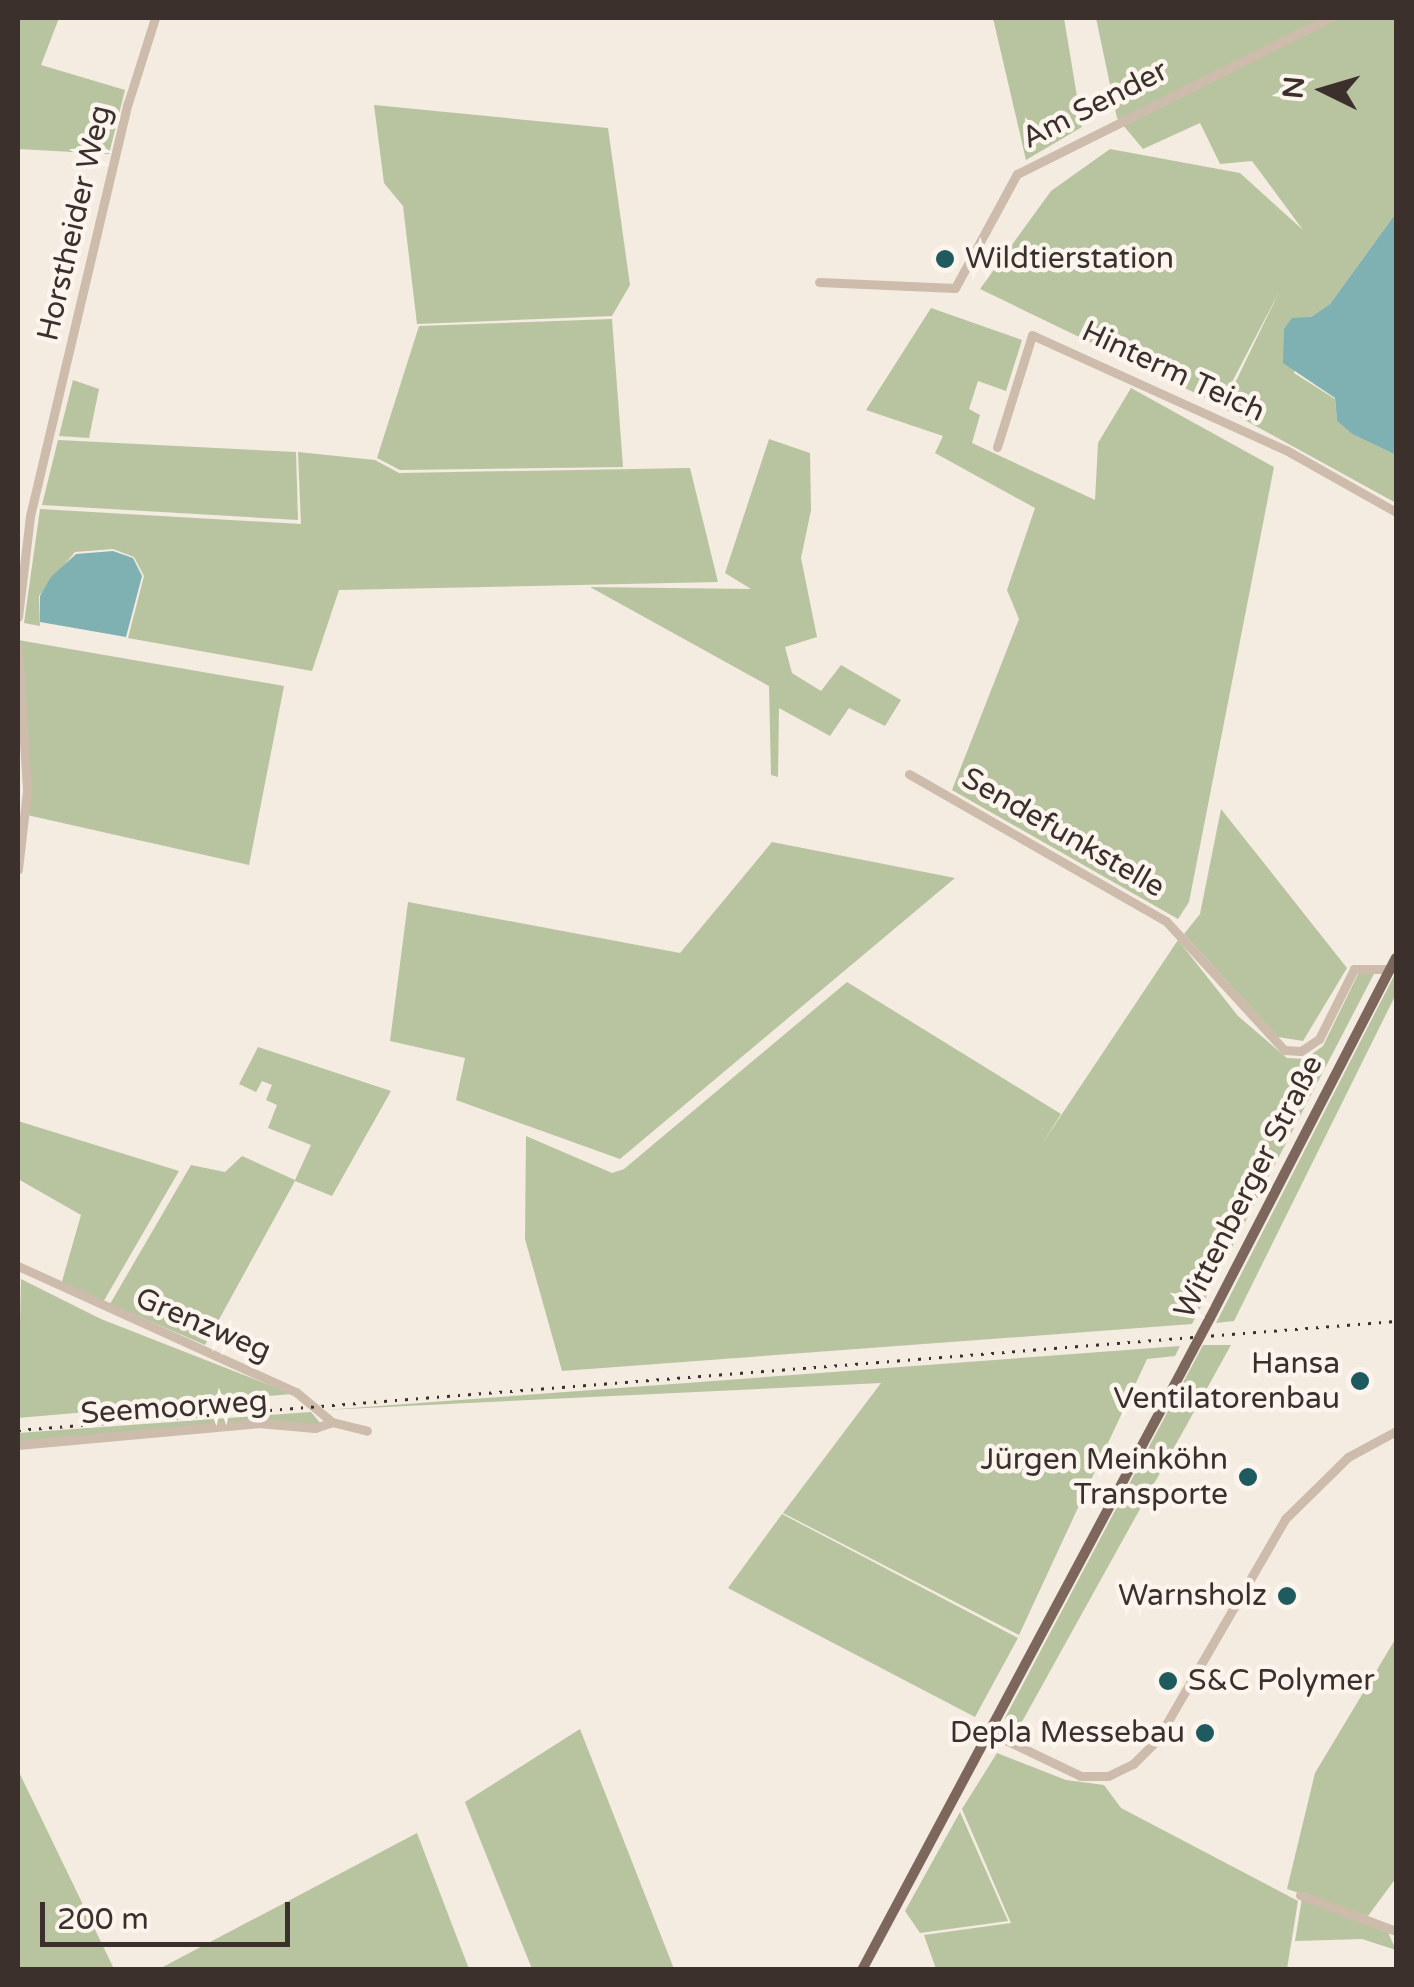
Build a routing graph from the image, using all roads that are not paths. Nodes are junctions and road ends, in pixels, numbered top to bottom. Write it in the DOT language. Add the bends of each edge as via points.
graph roads {
  1 [pos="156,18"];
  2 [pos="1330,18"];
  3 [pos="819,282"];
  4 [pos="996,446"];
  5 [pos="1396,512"];
  6 [pos="18,617"];
  7 [pos="18,646"];
  8 [pos="909,774"];
  9 [pos="18,869"];
  10 [pos="1396,958"];
  11 [pos="1391,970"];
  12 [pos="18,1266"];
  13 [pos="332,1422"];
  14 [pos="1396,1430"];
  15 [pos="367,1431"];
  16 [pos="18,1445"];
  17 [pos="989,1732"];
  18 [pos="1300,1895"];
  19 [pos="1396,1931"];
  20 [pos="862,1970"];
  1 -- 6 [label="street, Horstheider Weg" via="128,103 30,516"];
  2 -- 3 [label="street, Am Sender" via="1017,174 955,288"];
  4 -- 5 [label="street, Hinterm Teich" via="1032,334 1286,450"];
  7 -- 9 [label="street" via="27,791"];
  8 -- 11 [label="street, Sendefunkstelle" via="1166,921 1284,1050 1301,1052 1319,1039 1354,969"];
  10 -- 11 [label="main road, Wittenberger Straße"];
  11 -- 17 [label="main road, Wittenberger Straße, bridge"];
  12 -- 13 [label="street, Grenzweg" via="296,1392"];
  13 -- 15 [label="street, Grenzweg"];
  13 -- 16 [label="street, Seemoorweg"];
  14 -- 17 [label="street" via="1348,1457 1285,1519 1157,1740 1133,1764 1108,1776 1082,1776"];
  17 -- 20 [label="main road, Wittenberger Straße"];
  18 -- 19 [label="street"];
}
